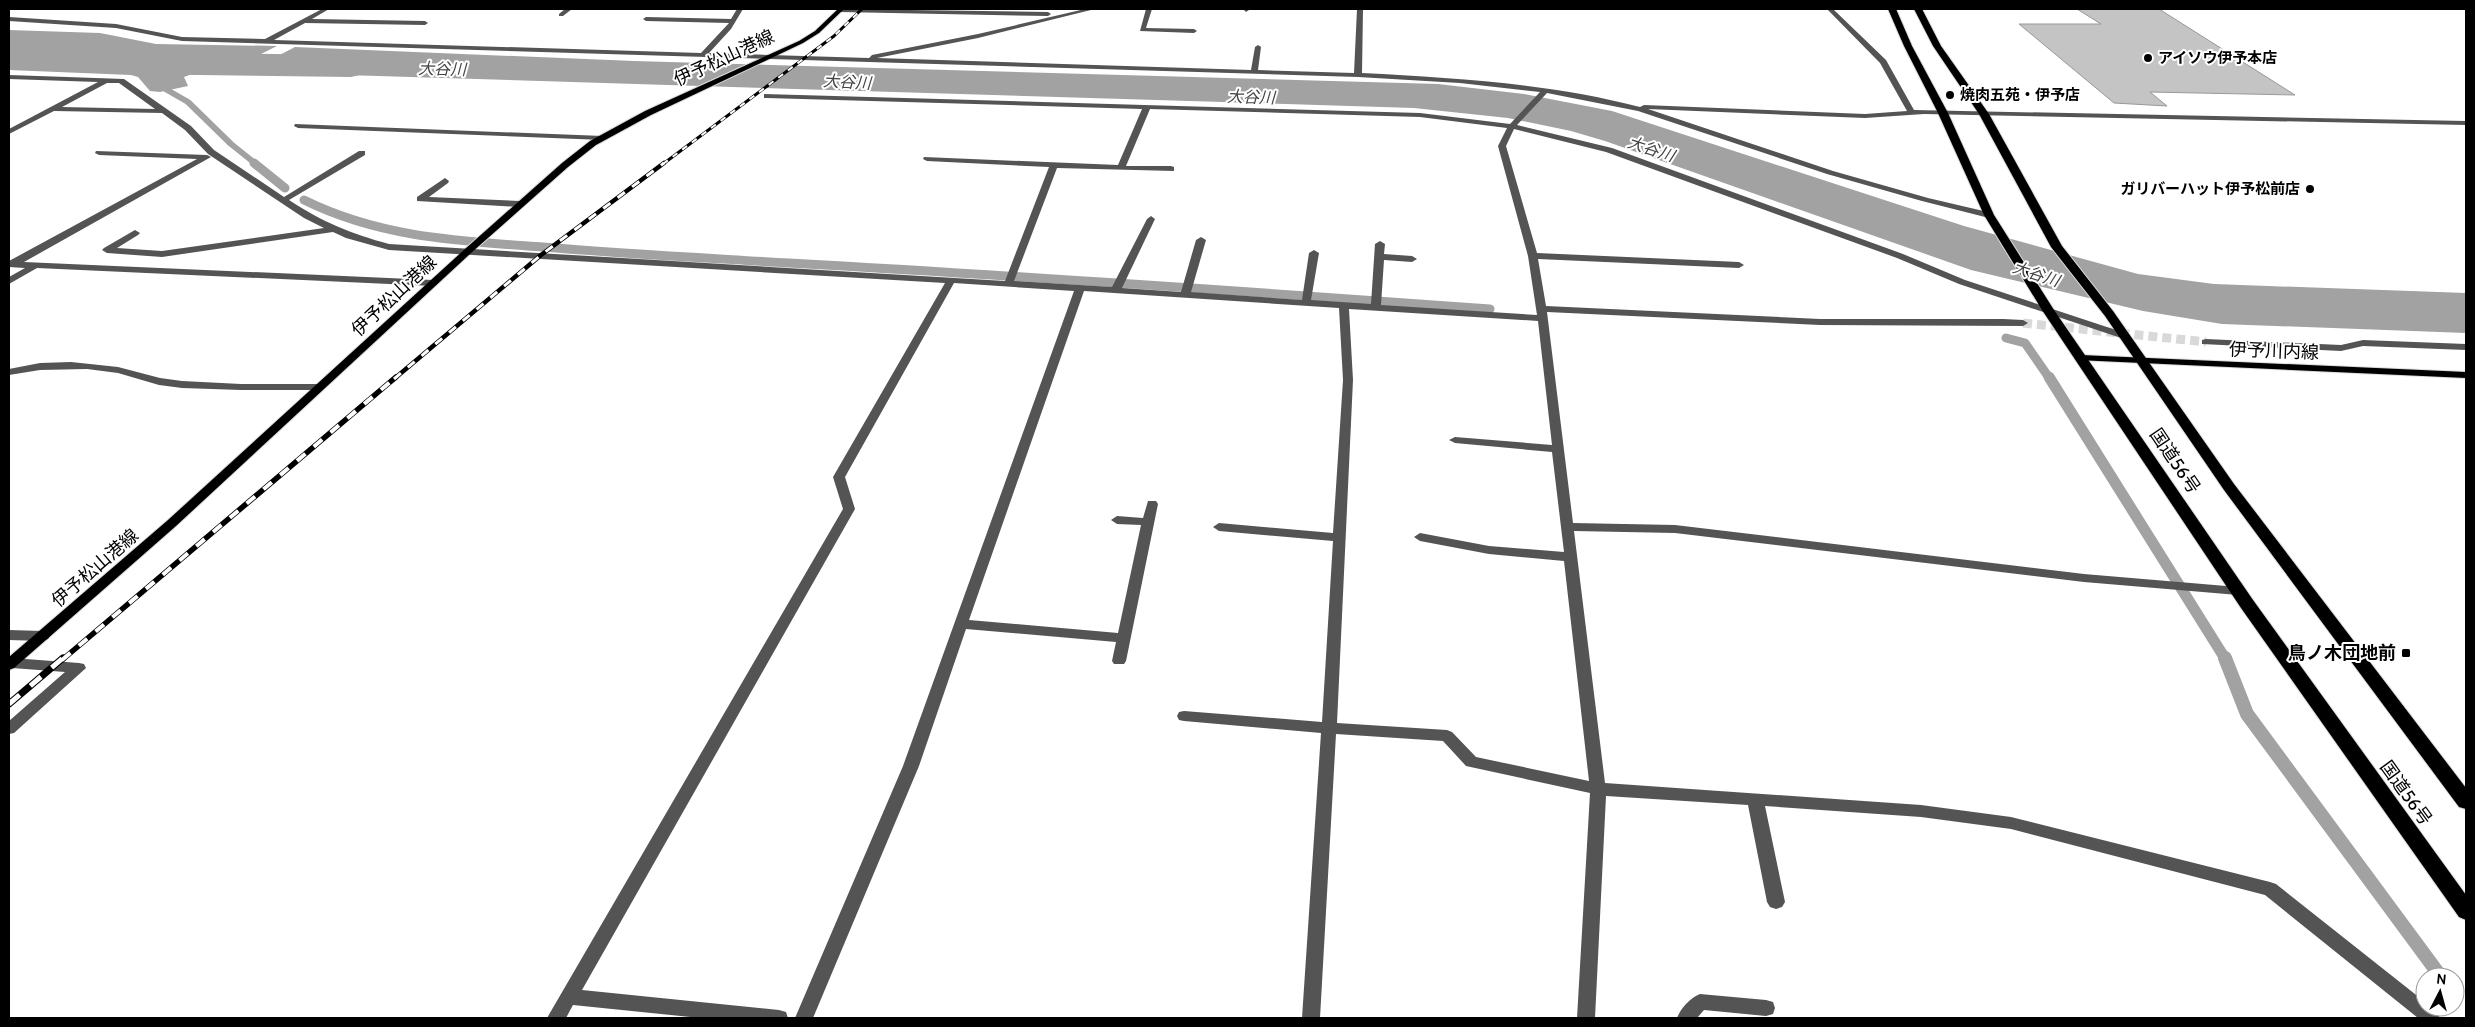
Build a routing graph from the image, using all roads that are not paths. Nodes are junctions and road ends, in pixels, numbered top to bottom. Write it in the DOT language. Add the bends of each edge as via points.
graph roads {
  1 [pos="326,9"];
  2 [pos="569,9"];
  3 [pos="740,9"];
  4 [pos="841,9"];
  5 [pos="924,9"];
  6 [pos="1092,9"];
  7 [pos="1150,9"];
  8 [pos="1360,9"];
  9 [pos="1830,9"];
  10 [pos="1892,9"];
  11 [pos="1918,9"];
  12 [pos="916,13"];
  13 [pos="1065,14"];
  14 [pos="560,15"];
  15 [pos="9,19"];
  16 [pos="646,19"];
  17 [pos="304,21"];
  18 [pos="734,21"];
  19 [pos="425,23"];
  20 [pos="1194,31"];
  21 [pos="265,42"];
  22 [pos="1258,47"];
  23 [pos="703,56"];
  24 [pos="766,59"];
  25 [pos="849,61"];
  26 [pos="1254,73"];
  27 [pos="1358,76"];
  28 [pos="9,77"];
  29 [pos="106,80"];
  30 [pos="1544,92"];
  31 [pos="767,96"];
  32 [pos="1147,107"];
  33 [pos="1630,107"];
  34 [pos="52,109"];
  35 [pos="165,111"];
  36 [pos="1911,112"];
  37 [pos="1943,113"];
  38 [pos="1984,114"];
  39 [pos="2466,123"];
  40 [pos="1514,124"];
  41 [pos="298,126"];
  42 [pos="9,132"];
  43 [pos="603,138"];
  44 [pos="99,153"];
  45 [pos="362,153"];
  46 [pos="212,156"];
  47 [pos="927,159"];
  48 [pos="1054,166"];
  49 [pos="1121,167"];
  50 [pos="1171,170"];
  51 [pos="445,181"];
  52 [pos="284,200"];
  53 [pos="520,204"];
  54 [pos="1151,219"];
  55 [pos="1991,219"];
  56 [pos="334,229"];
  57 [pos="135,233"];
  58 [pos="1201,240"];
  59 [pos="1380,244"];
  60 [pos="468,251"];
  61 [pos="1314,253"];
  62 [pos="1533,256"];
  63 [pos="1379,257"];
  64 [pos="1412,259"];
  65 [pos="11,264"];
  66 [pos="36,265"];
  67 [pos="1739,265"];
  68 [pos="952,280"];
  69 [pos="9,281"];
  70 [pos="433,283"];
  71 [pos="1008,284"];
  72 [pos="1080,288"];
  73 [pos="1116,290"];
  74 [pos="1185,295"];
  75 [pos="1306,302"];
  76 [pos="1344,305"];
  77 [pos="1376,307"];
  78 [pos="2048,310"];
  79 [pos="1541,314"];
  80 [pos="2023,323"];
  81 [pos="2124,336"];
  82 [pos="2206,342"];
  83 [pos="2466,347"];
  84 [pos="2081,358"];
  85 [pos="2142,362"];
  86 [pos="9,372"];
  87 [pos="2466,375"];
  88 [pos="320,387"];
  89 [pos="1455,440"];
  90 [pos="1557,449"];
  91 [pos="1152,504"];
  92 [pos="1116,520"];
  93 [pos="1148,522"];
  94 [pos="1219,527"];
  95 [pos="1567,528"];
  96 [pos="1420,537"];
  97 [pos="1340,538"];
  98 [pos="1570,557"];
  99 [pos="2238,591"];
  100 [pos="961,624"];
  101 [pos="9,635"];
  102 [pos="43,636"];
  103 [pos="1124,638"];
  104 [pos="1119,661"];
  105 [pos="10,664"];
  106 [pos="1184,716"];
  107 [pos="9,728"];
  108 [pos="1329,728"];
  109 [pos="1598,789"];
  110 [pos="1755,799"];
  111 [pos="2466,802"];
  112 [pos="1776,902"];
  113 [pos="2466,911"];
  114 [pos="570,997"];
  115 [pos="1766,1008"];
  116 [pos="556,1018"];
  117 [pos="779,1018"];
  118 [pos="804,1018"];
  119 [pos="1312,1018"];
  120 [pos="1589,1018"];
  121 [pos="1686,1018"];
  122 [pos="2431,1018"];
  1 -- 17 [label="street"];
  2 -- 14 [label="street"];
  3 -- 18 [label="street"];
  4 -- 12 [label="street"];
  4 -- 24 [label="main road, 伊予松山港線" via="817,32"];
  5 -- 12 [label="street"];
  6 -- 13 [label="street"];
  7 -- 20 [label="street" via="1142,30"];
  8 -- 27 [label="street"];
  9 -- 36 [label="street" via="1883,62"];
  10 -- 37 [label="highway, 国道56号"];
  11 -- 38 [label="highway, 国道56号" via="1937,46"];
  12 -- 13 [label="street"];
  13 -- 25 [label="street" via="978,36"];
  15 -- 21 [label="street" via="116,26 182,39"];
  16 -- 18 [label="street"];
  17 -- 19 [label="street"];
  17 -- 21 [label="street"];
  18 -- 23 [label="street"];
  21 -- 23 [label="street"];
  22 -- 26 [label="street"];
  23 -- 24 [label="street"];
  24 -- 25 [label="street"];
  24 -- 43 [label="main road, 伊予松山港線"];
  25 -- 26 [label="street"];
  26 -- 27 [label="street"];
  27 -- 30 [label="street" via="1484,82"];
  28 -- 29 [label="street"];
  29 -- 34 [label="street"];
  29 -- 35 [label="street" via="121,81"];
  30 -- 33 [label="street"];
  30 -- 40 [label="street"];
  31 -- 32 [label="street"];
  32 -- 40 [label="street" via="1420,115"];
  32 -- 49 [label="street"];
  33 -- 36 [label="street" via="1865,116"];
  33 -- 55 [label="street" via="1829,173"];
  34 -- 35 [label="street"];
  34 -- 42 [label="street"];
  35 -- 46 [label="street" via="188,128"];
  36 -- 37 [label="street"];
  37 -- 38 [label="street"];
  37 -- 55 [label="highway, 国道56号"];
  38 -- 39 [label="street"];
  38 -- 81 [label="highway, 国道56号" via="2057,247"];
  40 -- 62 [label="street" via="1502,146"];
  40 -- 78 [label="street" via="1609,150 1900,256 1962,282"];
  41 -- 43 [label="street"];
  43 -- 53 [label="main road, 伊予松山港線" via="565,165"];
  44 -- 46 [label="street"];
  45 -- 52 [label="street"];
  46 -- 52 [label="street"];
  46 -- 65 [label="street"];
  47 -- 48 [label="street"];
  48 -- 49 [label="street"];
  48 -- 71 [label="street"];
  49 -- 50 [label="street"];
  51 -- 53 [label="street" via="420,198"];
  52 -- 56 [label="street"];
  53 -- 60 [label="main road, 伊予松山港線"];
  54 -- 73 [label="street"];
  55 -- 78 [label="highway, 国道56号"];
  56 -- 57 [label="street" via="162,254 107,250"];
  56 -- 60 [label="street" via="390,247"];
  58 -- 74 [label="street"];
  59 -- 63 [label="street"];
  60 -- 68 [label="street"];
  60 -- 70 [label="main road, 伊予松山港線"];
  61 -- 75 [label="street"];
  62 -- 67 [label="street"];
  62 -- 79 [label="street"];
  63 -- 64 [label="street"];
  63 -- 77 [label="street"];
  65 -- 66 [label="street"];
  66 -- 69 [label="street"];
  66 -- 70 [label="street"];
  68 -- 71 [label="street"];
  68 -- 114 [label="street" via="839,477 849,509"];
  70 -- 88 [label="main road, 伊予松山港線"];
  71 -- 72 [label="street"];
  72 -- 73 [label="street"];
  72 -- 100 [label="street"];
  73 -- 74 [label="street"];
  74 -- 75 [label="street"];
  75 -- 76 [label="street"];
  76 -- 77 [label="street"];
  76 -- 97 [label="street" via="1348,380"];
  77 -- 79 [label="street"];
  78 -- 81 [label="street"];
  78 -- 84 [label="highway, 国道56号"];
  79 -- 80 [label="street" via="1791,322 1899,324 1993,320"];
  79 -- 90 [label="street"];
  81 -- 85 [label="highway, 国道56号"];
  82 -- 83 [label="street" via="2341,348 2363,343"];
  84 -- 85 [label="main road, 伊予川内線"];
  84 -- 99 [label="highway, 国道56号"];
  85 -- 87 [label="main road, 伊予川内線"];
  85 -- 111 [label="highway, 国道56号" via="2229,487"];
  86 -- 88 [label="street" via="37,366 92,365 179,384"];
  88 -- 102 [label="main road, 伊予松山港線"];
  89 -- 90 [label="street"];
  90 -- 95 [label="street"];
  91 -- 93 [label="street"];
  92 -- 93 [label="street"];
  93 -- 103 [label="street"];
  94 -- 97 [label="street"];
  95 -- 98 [label="street"];
  95 -- 99 [label="street" via="1675,529 2084,578"];
  96 -- 98 [label="street" via="1489,550"];
  97 -- 108 [label="street"];
  98 -- 109 [label="street"];
  99 -- 113 [label="highway, 国道56号"];
  100 -- 103 [label="street"];
  100 -- 118 [label="street" via="911,766"];
  101 -- 102 [label="street"];
  102 -- 105 [label="main road, 伊予松山港線"];
  103 -- 104 [label="street"];
  105 -- 107 [label="street" via="79,668"];
  106 -- 108 [label="street"];
  108 -- 109 [label="street" via="1447,736 1471,762"];
  108 -- 119 [label="street"];
  109 -- 110 [label="street"];
  109 -- 120 [label="street"];
  110 -- 112 [label="street"];
  110 -- 122 [label="street" via="1922,811 2011,824 2270,888"];
  114 -- 116 [label="street"];
  114 -- 117 [label="street"];
  115 -- 121 [label="street" via="1700,1002"];
}
